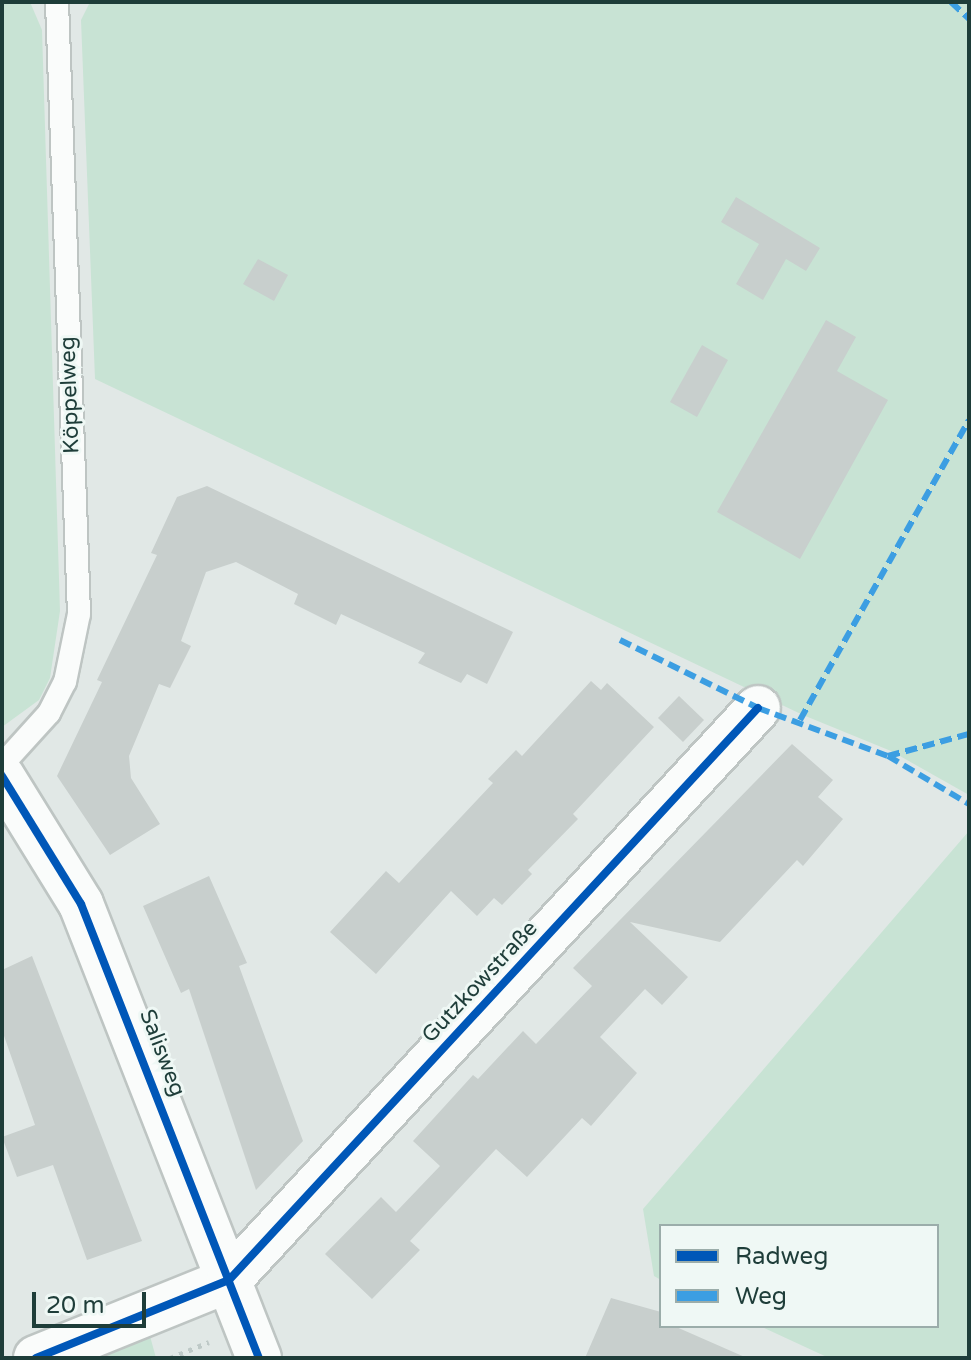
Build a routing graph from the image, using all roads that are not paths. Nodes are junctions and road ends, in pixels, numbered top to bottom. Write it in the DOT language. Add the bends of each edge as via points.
graph roads {
  1 [pos="57,2"];
  2 [pos="758,708"];
  3 [pos="2,765"];
  4 [pos="2,776"];
  5 [pos="229,1280"];
  6 [pos="36,1358"];
  7 [pos="259,1358"];
  1 -- 3 [label="lane, Köppelweg" via="79,614 65,682 49,713"];
  2 -- 5 [label="street, Gutzkowstraße"];
  4 -- 5 [label="street, Salisweg" via="81,904"];
  5 -- 6 [label="street"];
  5 -- 7 [label="street, Salisweg"];
}
